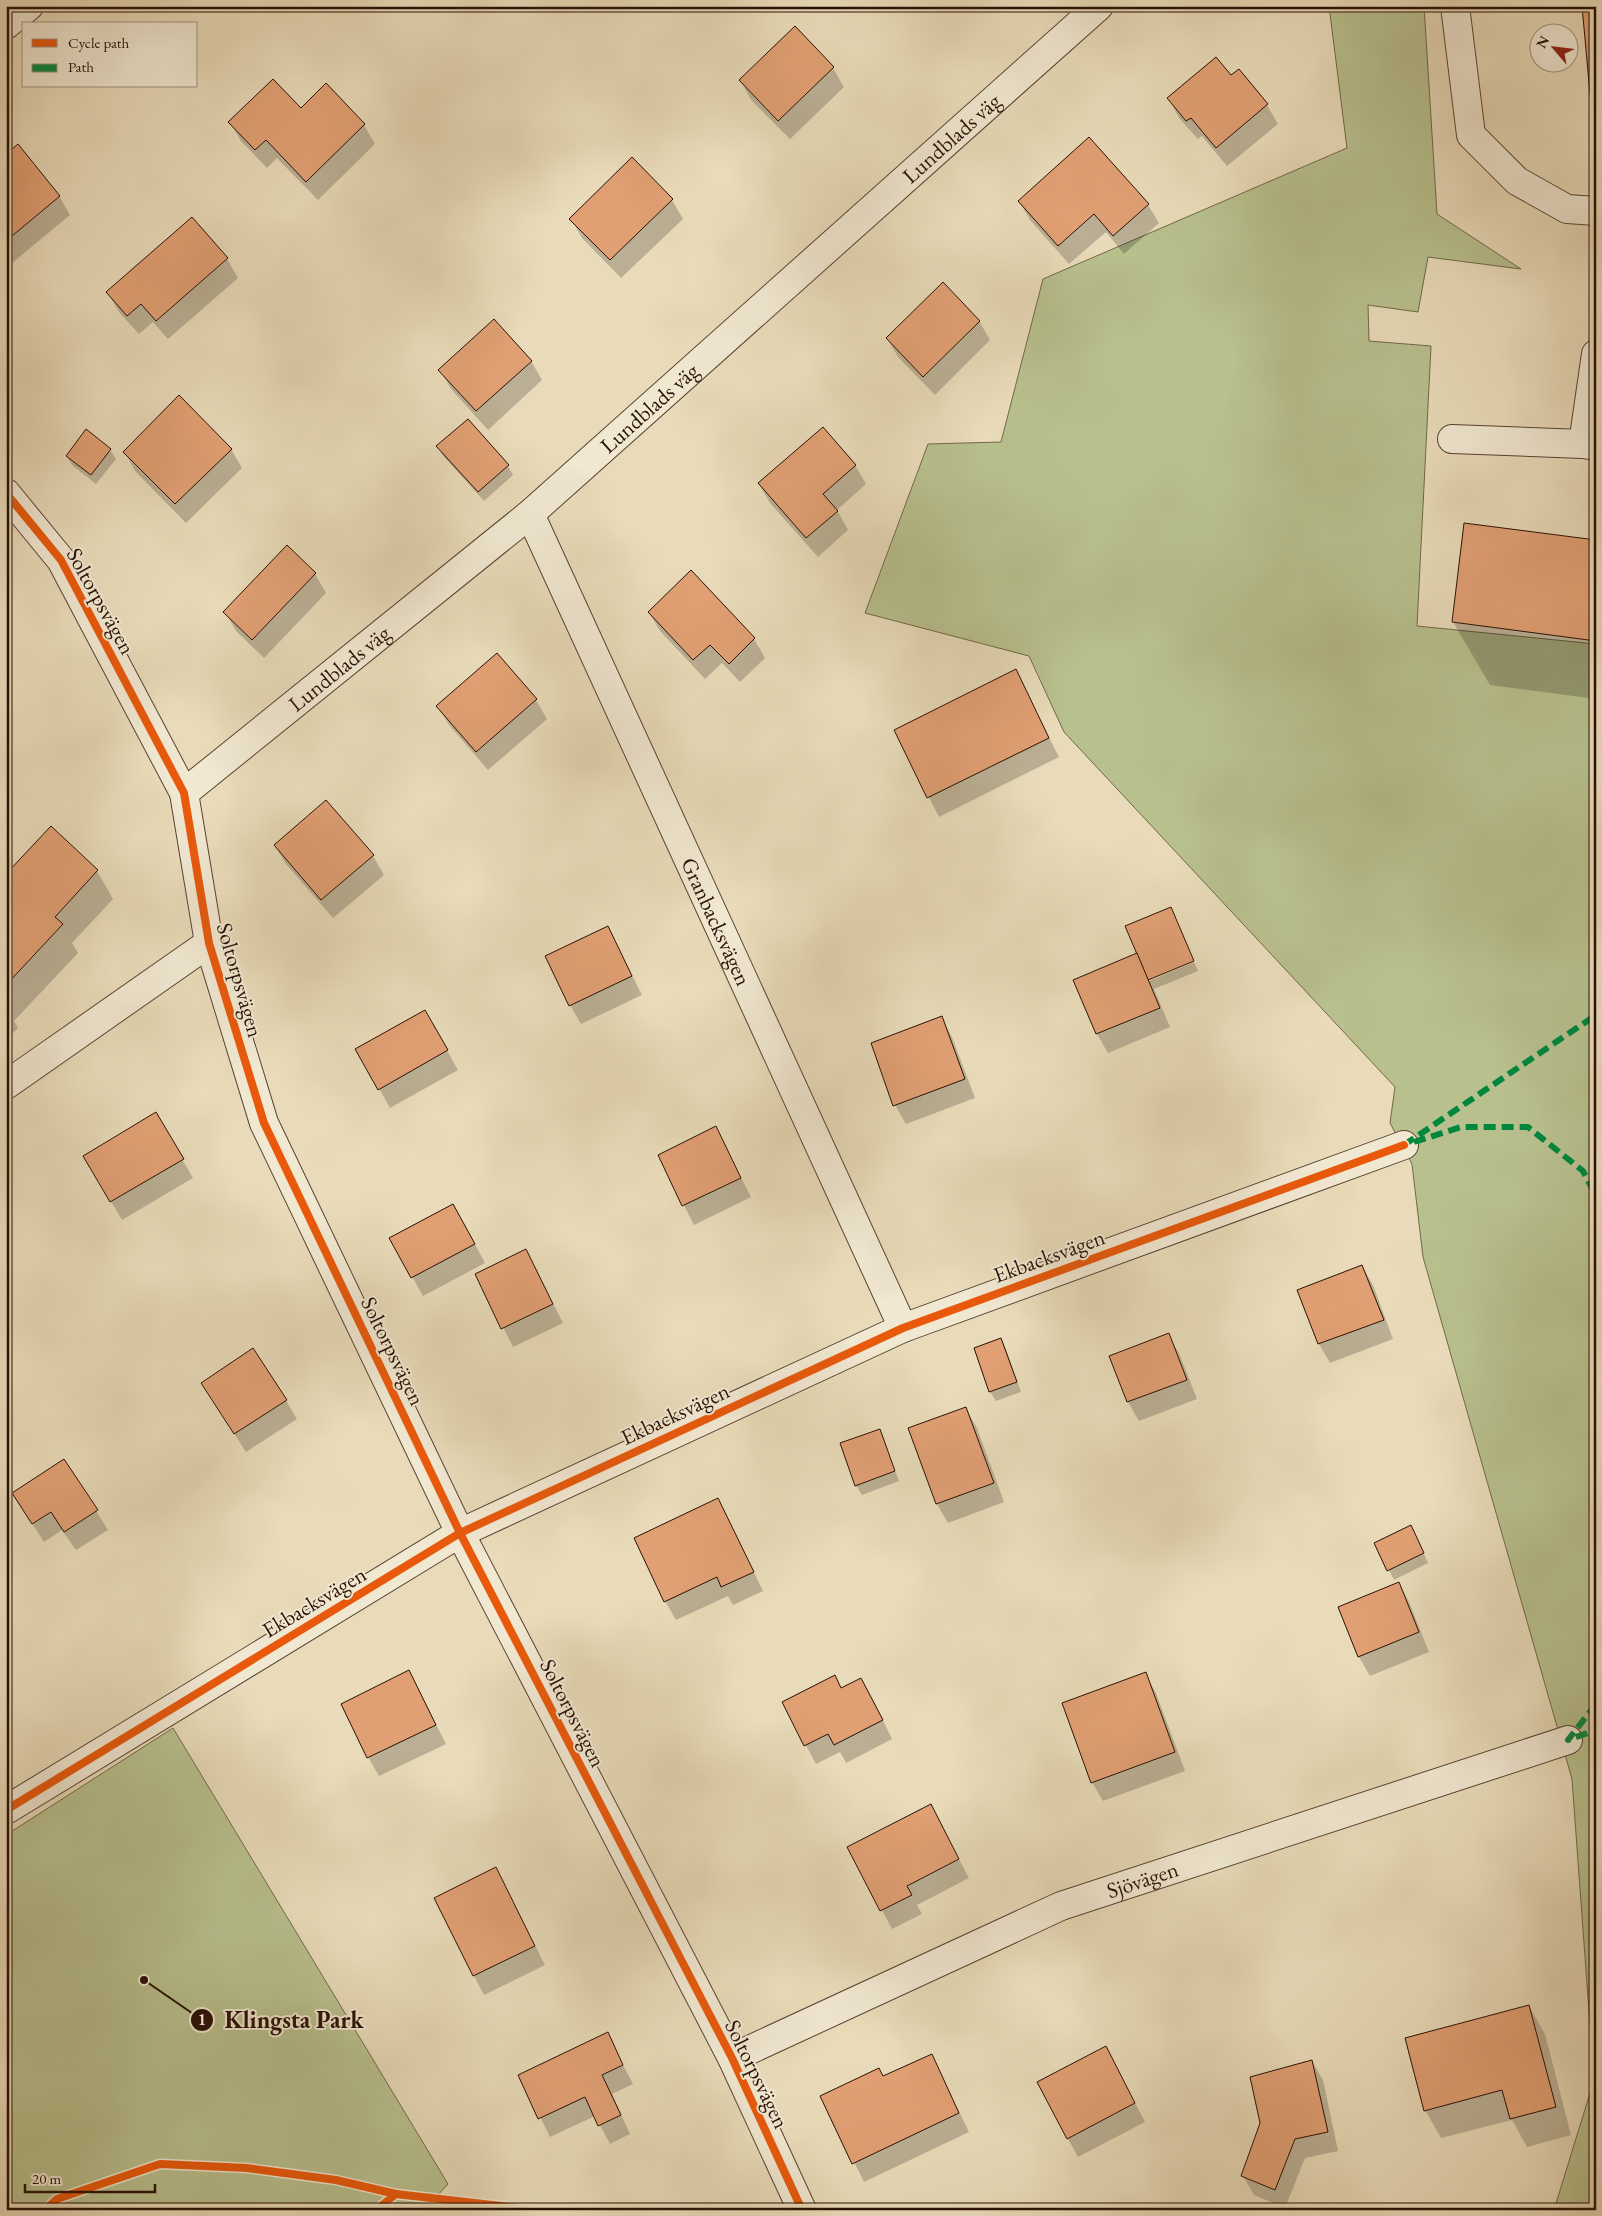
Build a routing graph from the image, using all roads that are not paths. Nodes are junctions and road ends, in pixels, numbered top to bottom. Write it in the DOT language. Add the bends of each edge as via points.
graph roads {
  1 [pos="29,6"];
  2 [pos="1100,6"];
  3 [pos="1455,6"];
  4 [pos="6,25"];
  5 [pos="1596,211"];
  6 [pos="1596,354"];
  7 [pos="1452,439"];
  8 [pos="1590,445"];
  9 [pos="6,493"];
  10 [pos="530,514"];
  11 [pos="184,793"];
  12 [pos="209,943"];
  13 [pos="6,1085"];
  14 [pos="1404,1145"];
  15 [pos="903,1328"];
  16 [pos="460,1533"];
  17 [pos="1568,1740"];
  18 [pos="6,1810"];
  19 [pos="732,2058"];
  20 [pos="802,2210"];
  1 -- 4 [label="street"];
  2 -- 10 [label="street, Lundblads väg"];
  3 -- 5 [label="street" via="1471,135 1517,181 1567,209"];
  6 -- 8 [label="street"];
  7 -- 8 [label="street"];
  9 -- 11 [label="street, Soltorpsvägen" via="61,560"];
  10 -- 11 [label="street, Lundblads väg"];
  10 -- 15 [label="street, Granbacksvägen"];
  11 -- 12 [label="street, Soltorpsvägen"];
  12 -- 13 [label="street"];
  12 -- 16 [label="street, Soltorpsvägen" via="264,1123"];
  14 -- 15 [label="street, Ekbacksvägen"];
  15 -- 16 [label="street, Ekbacksvägen"];
  16 -- 18 [label="street, Ekbacksvägen"];
  16 -- 19 [label="street, Soltorpsvägen"];
  17 -- 19 [label="street, Sjövägen" via="1061,1906"];
  19 -- 20 [label="street, Soltorpsvägen"];
}
